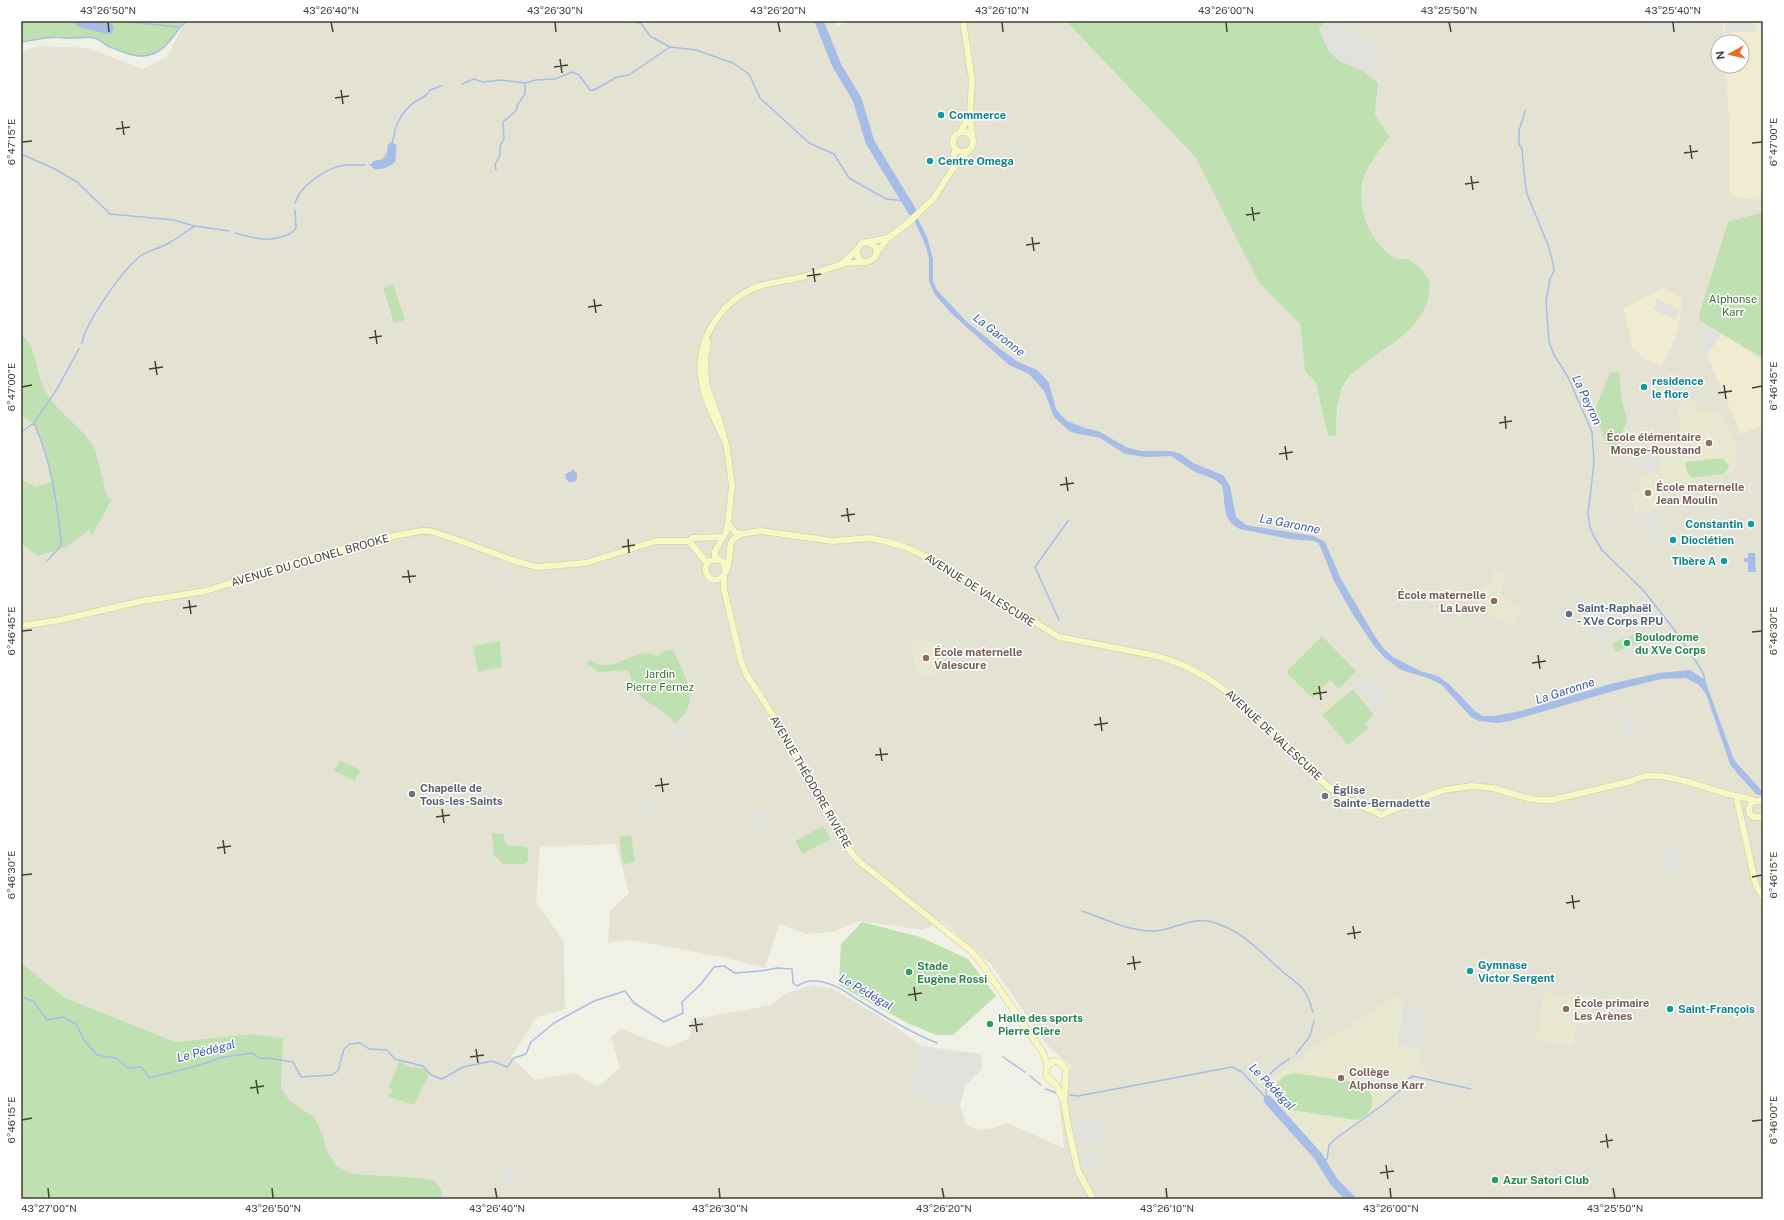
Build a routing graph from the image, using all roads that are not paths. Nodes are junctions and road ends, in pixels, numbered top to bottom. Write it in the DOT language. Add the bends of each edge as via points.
graph roads {
  1 [pos="964,21"];
  2 [pos="970,115"];
  3 [pos="960,132"];
  4 [pos="972,136"];
  5 [pos="955,148"];
  6 [pos="967,152"];
  7 [pos="952,170"];
  8 [pos="888,238"];
  9 [pos="869,243"];
  10 [pos="857,250"];
  11 [pos="876,254"];
  12 [pos="864,262"];
  13 [pos="840,264"];
  14 [pos="728,524"];
  15 [pos="741,534"];
  16 [pos="723,537"];
  17 [pos="689,541"];
  18 [pos="729,551"];
  19 [pos="718,560"];
  20 [pos="707,563"];
  21 [pos="725,572"];
  22 [pos="714,579"];
  23 [pos="724,589"];
  24 [pos="21,626"];
  25 [pos="1727,794"];
  26 [pos="1737,800"];
  27 [pos="1763,800"];
  28 [pos="1755,801"];
  29 [pos="1749,808"];
  30 [pos="1763,817"];
  31 [pos="1763,896"];
  32 [pos="1051,1063"];
  33 [pos="1065,1078"];
  34 [pos="1053,1082"];
  35 [pos="1064,1102"];
  36 [pos="1093,1199"];
  1 -- 2 [label="main road" via="972,80"];
  2 -- 3 [label="main road"];
  2 -- 4 [label="main road"];
  3 -- 4 [label="main road"];
  3 -- 5 [label="main road" via="954,138"];
  4 -- 6 [label="main road" via="973,146"];
  5 -- 6 [label="main road" via="960,152"];
  5 -- 7 [label="main road"];
  6 -- 7 [label="main road"];
  7 -- 8 [label="main road" via="934,198 922,211"];
  8 -- 9 [label="main road"];
  8 -- 11 [label="main road"];
  9 -- 10 [label="main road" via="862,243"];
  9 -- 11 [label="main road" via="874,246"];
  10 -- 12 [label="main road" via="857,256"];
  10 -- 13 [label="main road"];
  11 -- 12 [label="main road" via="872,260"];
  12 -- 13 [label="main road"];
  13 -- 14 [label="main road" via="802,277 754,288 728,305 704,340 700,374 704,395 723,437 731,473"];
  14 -- 15 [label="main road" via="735,532"];
  14 -- 16 [label="main road"];
  15 -- 18 [label="main road" via="732,540"];
  15 -- 25 [label="main road, AVENUE DE VALESCURE" via="761,530 833,541 870,538 905,547 932,559 1058,637 1167,658 1188,667 1224,688 1244,704 1334,792 1381,815 1444,790 1472,786 1493,788 1531,799 1552,800 1657,776 1697,784"];
  16 -- 17 [label="main road, AVENUE DU COLONEL BROOKE" via="692,538"];
  16 -- 19 [label="main road" via="715,551"];
  17 -- 20 [label="main road"];
  17 -- 24 [label="main road, AVENUE DU COLONEL BROOKE" via="656,541 585,563 537,567 430,531 421,531 308,558 206,591 142,601"];
  18 -- 19 [label="main road" via="726,557"];
  18 -- 21 [label="main road"];
  19 -- 20 [label="main road"];
  19 -- 21 [label="main road" via="724,564"];
  20 -- 22 [label="main road" via="706,573"];
  21 -- 22 [label="main road"];
  21 -- 23 [label="main road, AVENUE THÉODORE RIVIÈRE"];
  22 -- 23 [label="main road"];
  23 -- 32 [label="main road, AVENUE THÉODORE RIVIÈRE" via="746,674 776,720 850,851 980,961"];
  25 -- 26 [label="main road, AVENUE DE VALESCURE"];
  25 -- 28 [label="main road, AVENUE DE VALESCURE"];
  26 -- 29 [label="main road, AVENUE DE VALESCURE"];
  26 -- 31 [label="main road" via="1756,886"];
  27 -- 28 [label="main road"];
  28 -- 29 [label="main road"];
  29 -- 30 [label="main road, AVENUE DE VALESCURE" via="1753,817"];
  32 -- 33 [label="main road" via="1060,1062 1065,1066"];
  32 -- 34 [label="main road" via="1045,1069 1046,1076"];
  33 -- 34 [label="main road" via="1060,1082"];
  33 -- 35 [label="main road"];
  34 -- 35 [label="main road"];
  35 -- 36 [label="main road" via="1078,1171"];
}
